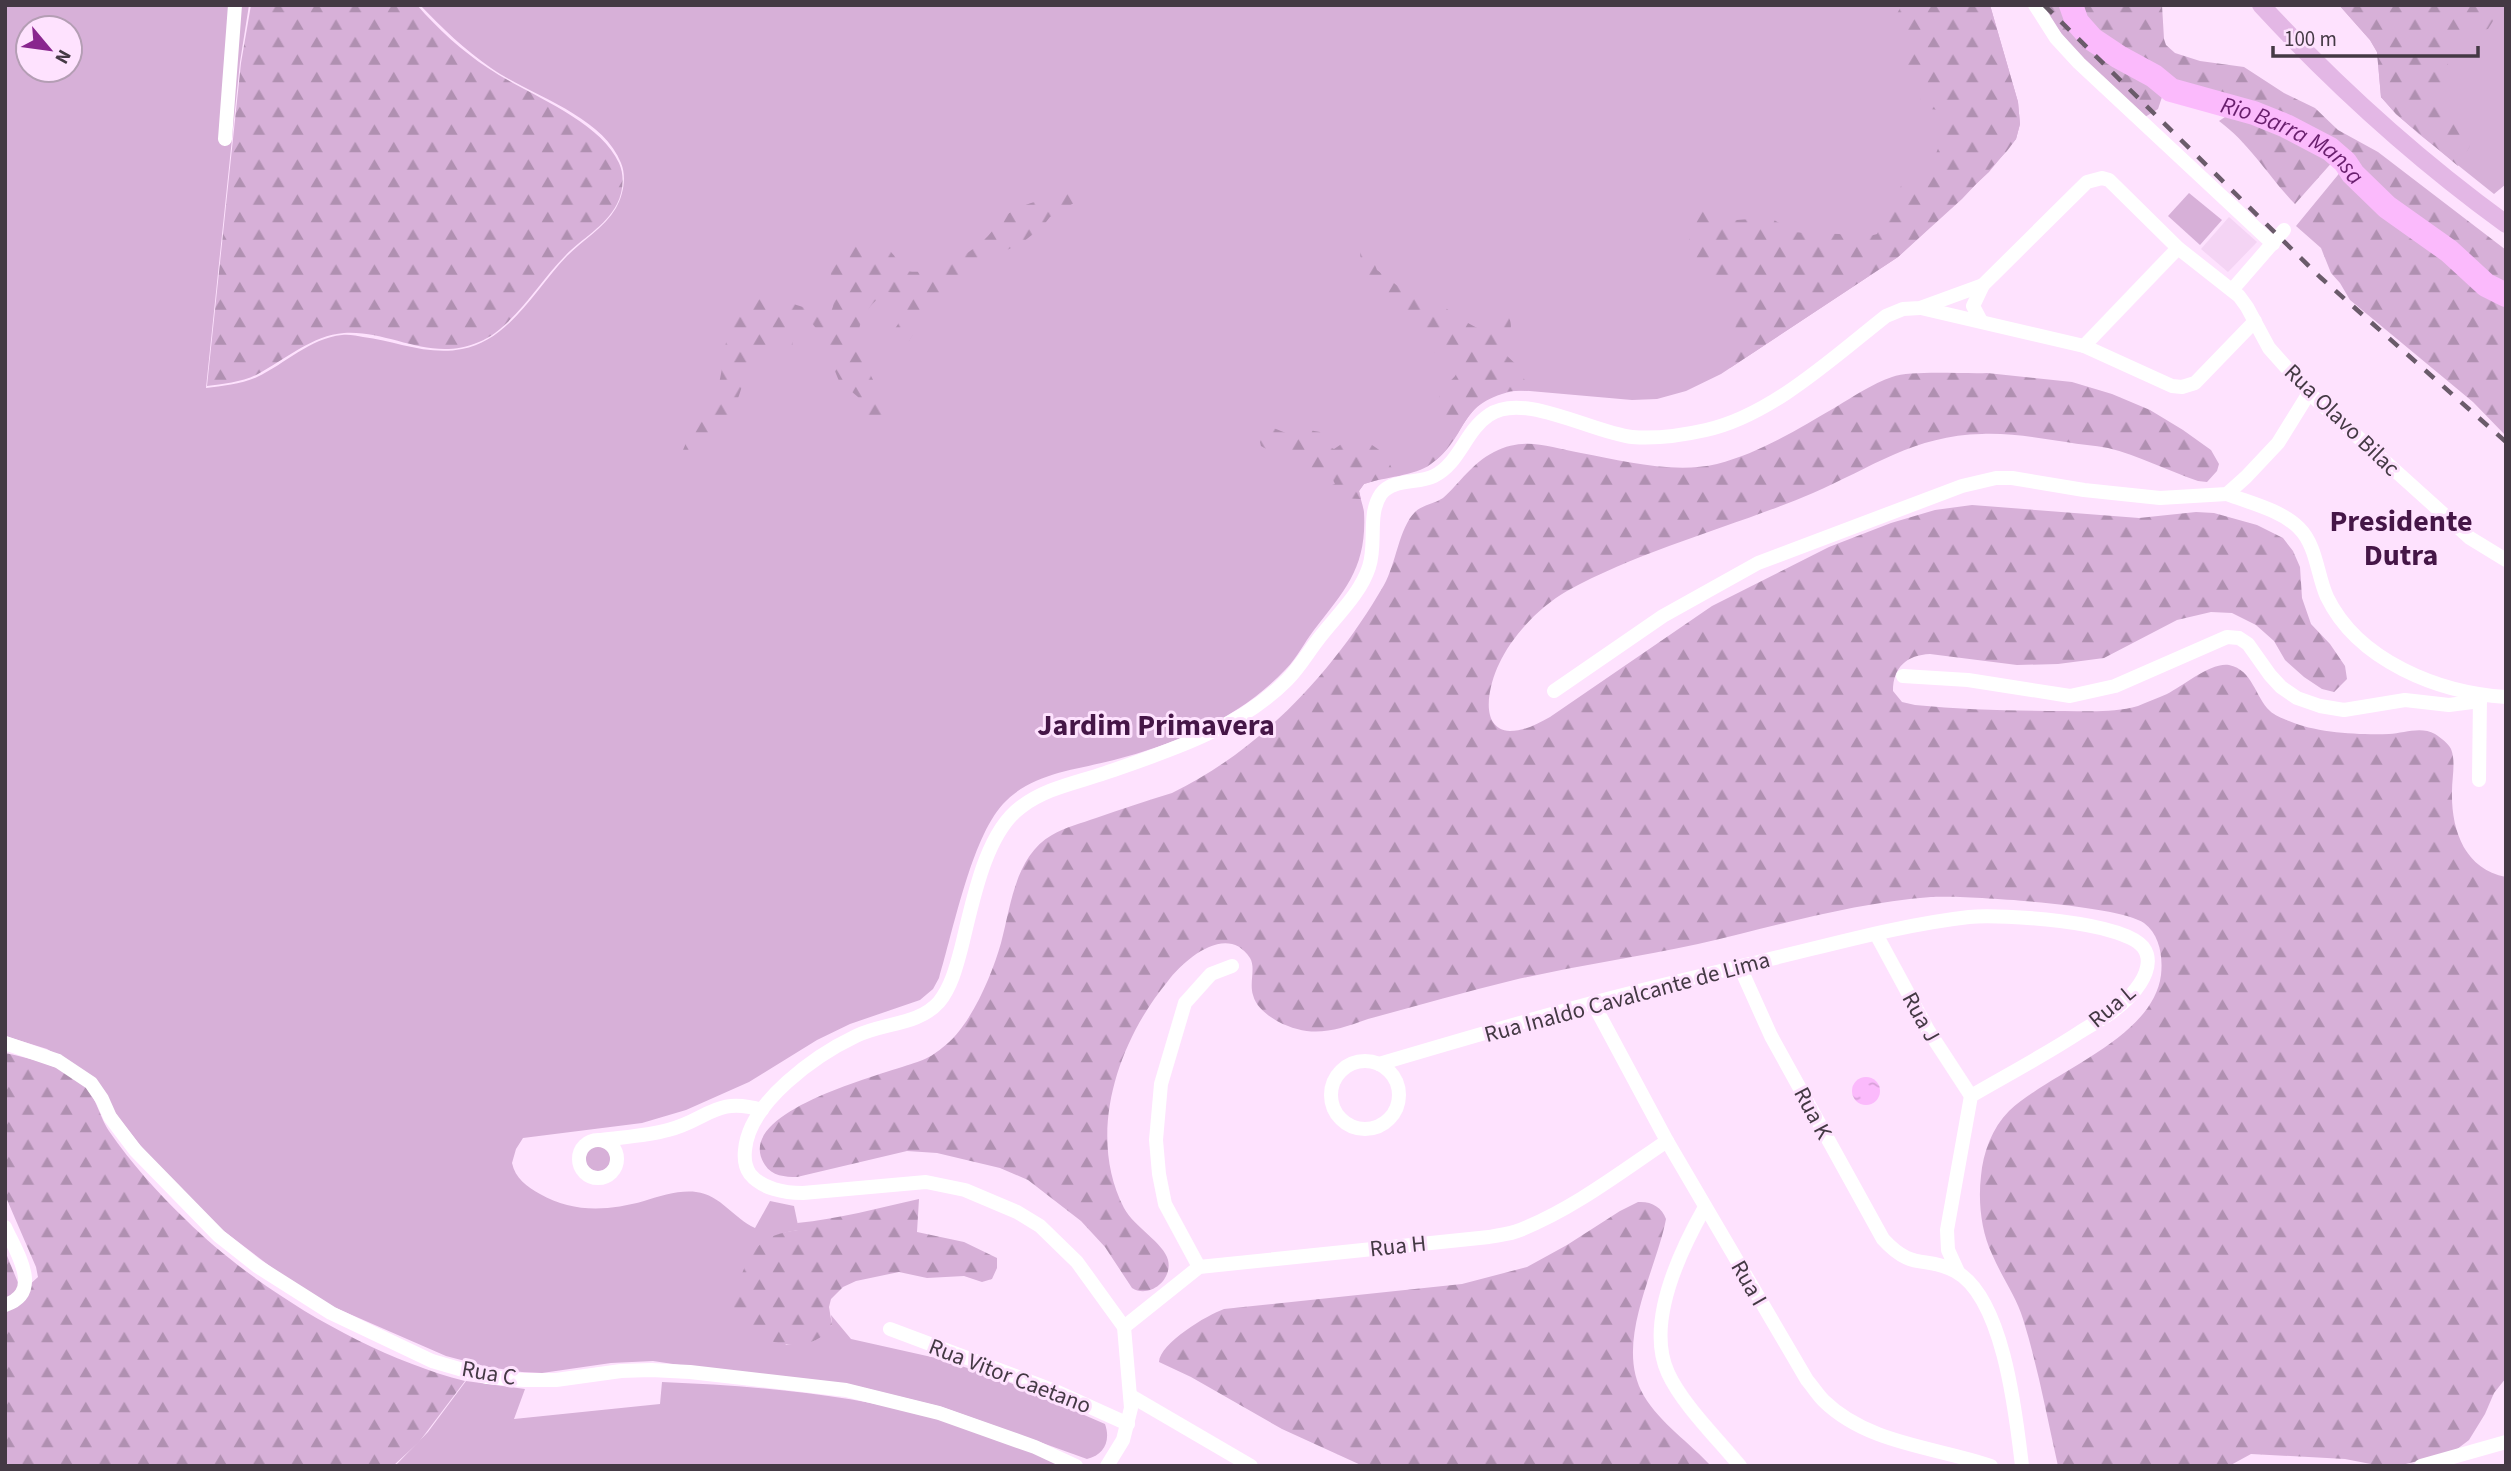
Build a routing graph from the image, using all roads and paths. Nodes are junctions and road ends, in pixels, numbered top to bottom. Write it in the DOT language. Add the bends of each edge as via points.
graph roads {
  1 [pos="235,5"];
  2 [pos="2035,5"];
  3 [pos="2261,5"];
  4 [pos="225,139"];
  5 [pos="2506,224"];
  6 [pos="2284,230"];
  7 [pos="2273,244"];
  8 [pos="2178,248"];
  9 [pos="1983,285"];
  10 [pos="2232,290"];
  11 [pos="1920,308"];
  12 [pos="1981,321"];
  13 [pos="2255,321"];
  14 [pos="2084,346"];
  15 [pos="2309,393"];
  16 [pos="2227,494"];
  17 [pos="2506,560"];
  18 [pos="1903,676"];
  19 [pos="1554,691"];
  20 [pos="2506,697"];
  21 [pos="2480,698"];
  22 [pos="2479,780"];
  23 [pos="1876,934"];
  24 [pos="1232,966"];
  25 [pos="1740,967"];
  26 [pos="1593,1003"];
  27 [pos="5,1043"];
  28 [pos="1378,1064"];
  29 [pos="1971,1096"];
  30 [pos="762,1110"];
  31 [pos="601,1140"];
  32 [pos="1667,1140"];
  33 [pos="1705,1206"];
  34 [pos="5,1227"];
  35 [pos="1947,1230"];
  36 [pos="1920,1263"];
  37 [pos="1199,1267"];
  38 [pos="1958,1272"];
  39 [pos="5,1305"];
  40 [pos="1124,1327"];
  41 [pos="890,1329"];
  42 [pos="1131,1396"];
  43 [pos="1128,1424"];
  44 [pos="2506,1442"];
  45 [pos="2018,1462"];
  46 [pos="1076,1466"];
  47 [pos="1107,1466"];
  48 [pos="1251,1466"];
  49 [pos="1740,1466"];
  50 [pos="1991,1466"];
  51 [pos="2421,1466"];
  1 -- 4 [label="street"];
  2 -- 7 [label="street" via="2079,63"];
  3 -- 5 [label="main road" via="2427,164"];
  6 -- 7 [label="street"];
  7 -- 10 [label="street"];
  8 -- 9 [label="street, Rua Olavo Bilac" via="2102,178 2087,182"];
  8 -- 10 [label="street, Rua Olavo Bilac"];
  8 -- 14 [label="street"];
  9 -- 11 [label="street"];
  9 -- 12 [label="street" via="1973,306"];
  10 -- 13 [label="street, Rua Olavo Bilac"];
  11 -- 12 [label="street"];
  11 -- 30 [label="street" via="1886,316 1788,391 1724,426 1633,437 1516,407 1487,416 1440,473 1392,485 1383,492 1374,513 1372,554 1365,576 1287,680 1215,731 1049,791 1017,810 992,847 953,976 937,1003 918,1017 880,1026 842,1043 809,1064"];
  12 -- 14 [label="street"];
  13 -- 14 [label="street" via="2195,383 2182,387 2158,381"];
  13 -- 15 [label="street, Rua Olavo Bilac" via="2269,348"];
  15 -- 16 [label="street" via="2277,443"];
  15 -- 17 [label="street, Rua Olavo Bilac" via="2470,538"];
  16 -- 19 [label="street" via="2160,498 2012,478 1962,486 1758,563 1663,616"];
  16 -- 21 [label="street" via="2299,528 2314,553 2333,607 2370,647 2418,677"];
  18 -- 21 [label="street" via="1968,680 2070,696 2115,686 2227,637 2248,644 2281,687 2320,706 2344,709 2405,699 2449,705"];
  20 -- 21 [label="street"];
  21 -- 22 [label="street"];
  23 -- 25 [label="street, Rua Inaldo Cavalcante de Lima"];
  23 -- 29 [label="street, Rua J" via="1928,1030"];
  23 -- 29 [label="street, Rua L" via="1969,917 2027,917 2123,935 2146,952 2143,979 2120,1006"];
  24 -- 37 [label="street" via="1211,974 1185,1003 1161,1084 1158,1174 1165,1204"];
  25 -- 26 [label="street, Rua Inaldo Cavalcante de Lima"];
  25 -- 36 [label="street, Rua K" via="1771,1036 1883,1239 1897,1253"];
  26 -- 28 [label="street, Rua Inaldo Cavalcante de Lima"];
  26 -- 32 [label="street, Rua I"];
  27 -- 46 [label="street, Rua C" via="58,1061 91,1083 135,1150 219,1236 257,1266 331,1312 432,1360 487,1377 511,1379 556,1380 651,1370 846,1390 939,1413"];
  28 -- 28 [label="street, Rua Inaldo Cavalcante de Lima" via="1396,1081 1395,1112 1376,1128 1351,1127 1332,1105 1334,1082 1355,1062"];
  29 -- 35 [label="street"];
  30 -- 31 [label="street" via="741,1104 720,1106 664,1131"];
  30 -- 40 [label="street" via="750,1128 745,1152 748,1171 757,1180 778,1190 803,1193 926,1182 1001,1204 1040,1226 1060,1244"];
  32 -- 33 [label="street, Rua I"];
  32 -- 37 [label="street, Rua H" via="1604,1184 1518,1231"];
  33 -- 49 [label="street" via="1682,1251 1666,1298 1661,1352 1678,1391"];
  33 -- 50 [label="street, Rua I" via="1807,1380 1824,1401 1871,1431"];
  34 -- 39 [label="street" via="26,1285 23,1294"];
  35 -- 36 [label="street" via="1938,1251"];
  35 -- 38 [label="street" via="1948,1251"];
  36 -- 38 [label="street"];
  37 -- 40 [label="street"];
  38 -- 45 [label="street" via="1981,1298 1997,1334 2005,1361"];
  40 -- 42 [label="street"];
  41 -- 43 [label="street, Rua Vitor Caetano" via="1055,1391"];
  42 -- 43 [label="street"];
  42 -- 48 [label="street"];
  43 -- 47 [label="street"];
  44 -- 51 [label="street"];
}
